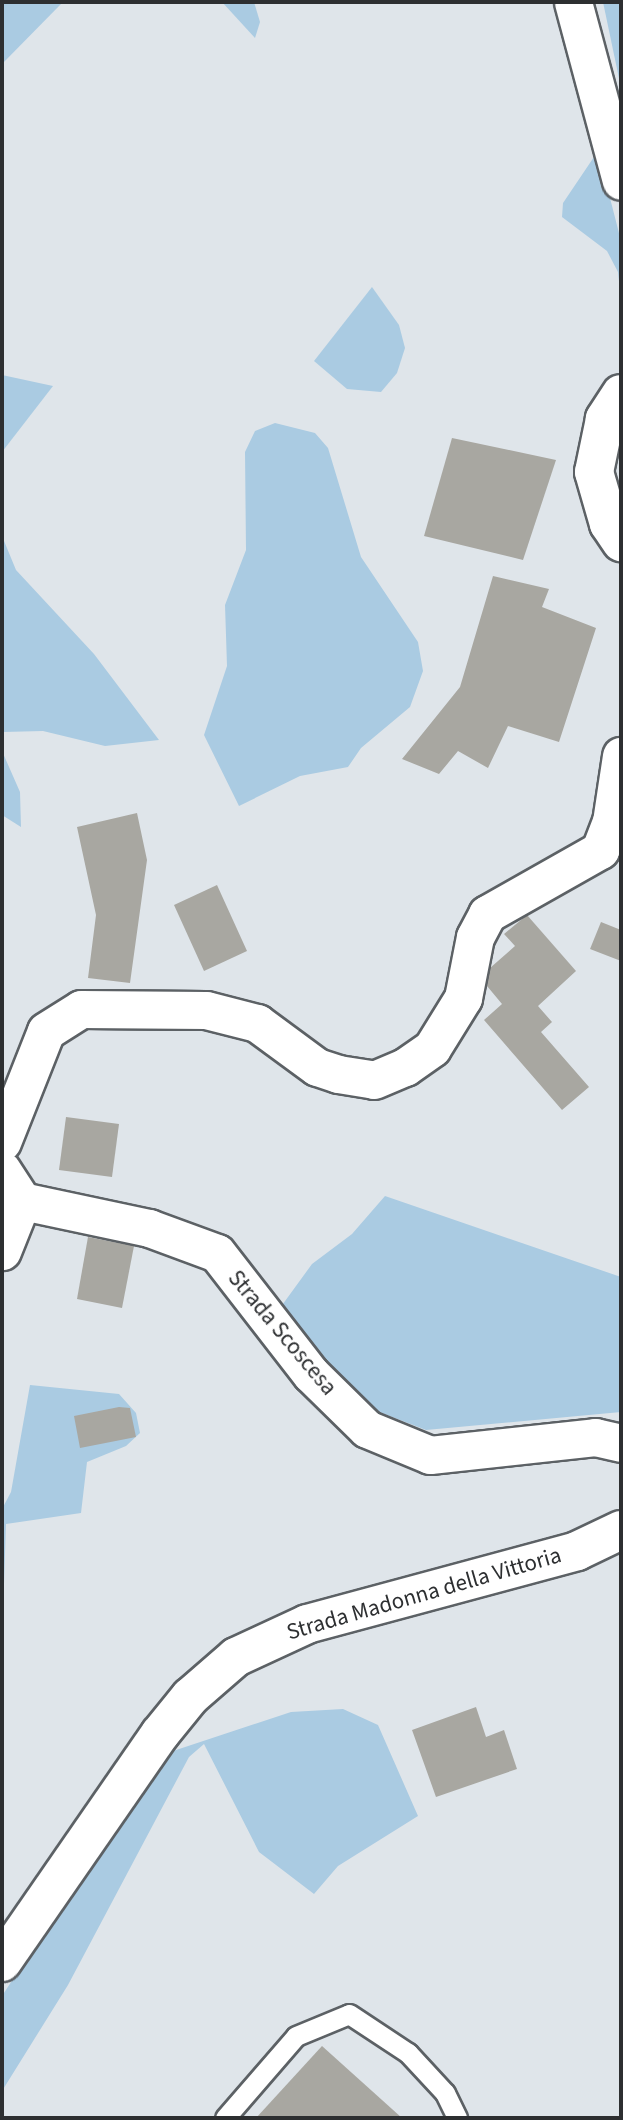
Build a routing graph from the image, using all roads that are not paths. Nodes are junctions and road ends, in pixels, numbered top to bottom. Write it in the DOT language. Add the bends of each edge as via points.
graph roads {
  1 [pos="573,2"];
  2 [pos="621,181"];
  3 [pos="621,394"];
  4 [pos="621,541"];
  5 [pos="621,756"];
  6 [pos="2,1142"];
  7 [pos="2,1170"];
  8 [pos="22,1201"];
  9 [pos="2,1251"];
  10 [pos="621,1443"];
  11 [pos="621,1530"];
  12 [pos="2,1962"];
  13 [pos="225,2118"];
  14 [pos="457,2118"];
  1 -- 2 [label="street"];
  3 -- 4 [label="street" via="605,419 594,472 609,524"];
  5 -- 6 [label="street" via="611,822 600,850 487,914 475,937 463,998 432,1048 405,1067 374,1080 338,1074 317,1067 257,1023 206,1010 81,1009 46,1031"];
  7 -- 8 [label="street"];
  8 -- 9 [label="street"];
  8 -- 10 [label="street, Strada Scoscesa" via="149,1228 217,1253 311,1374 367,1429 417,1450 430,1455 595,1437"];
  11 -- 12 [label="street, Strada Madonna della Vittoria" via="577,1551 307,1624 236,1657 190,1697 160,1734"];
  13 -- 14 [label="lane" via="296,2036 349,2014 408,2053 445,2093"];
}
